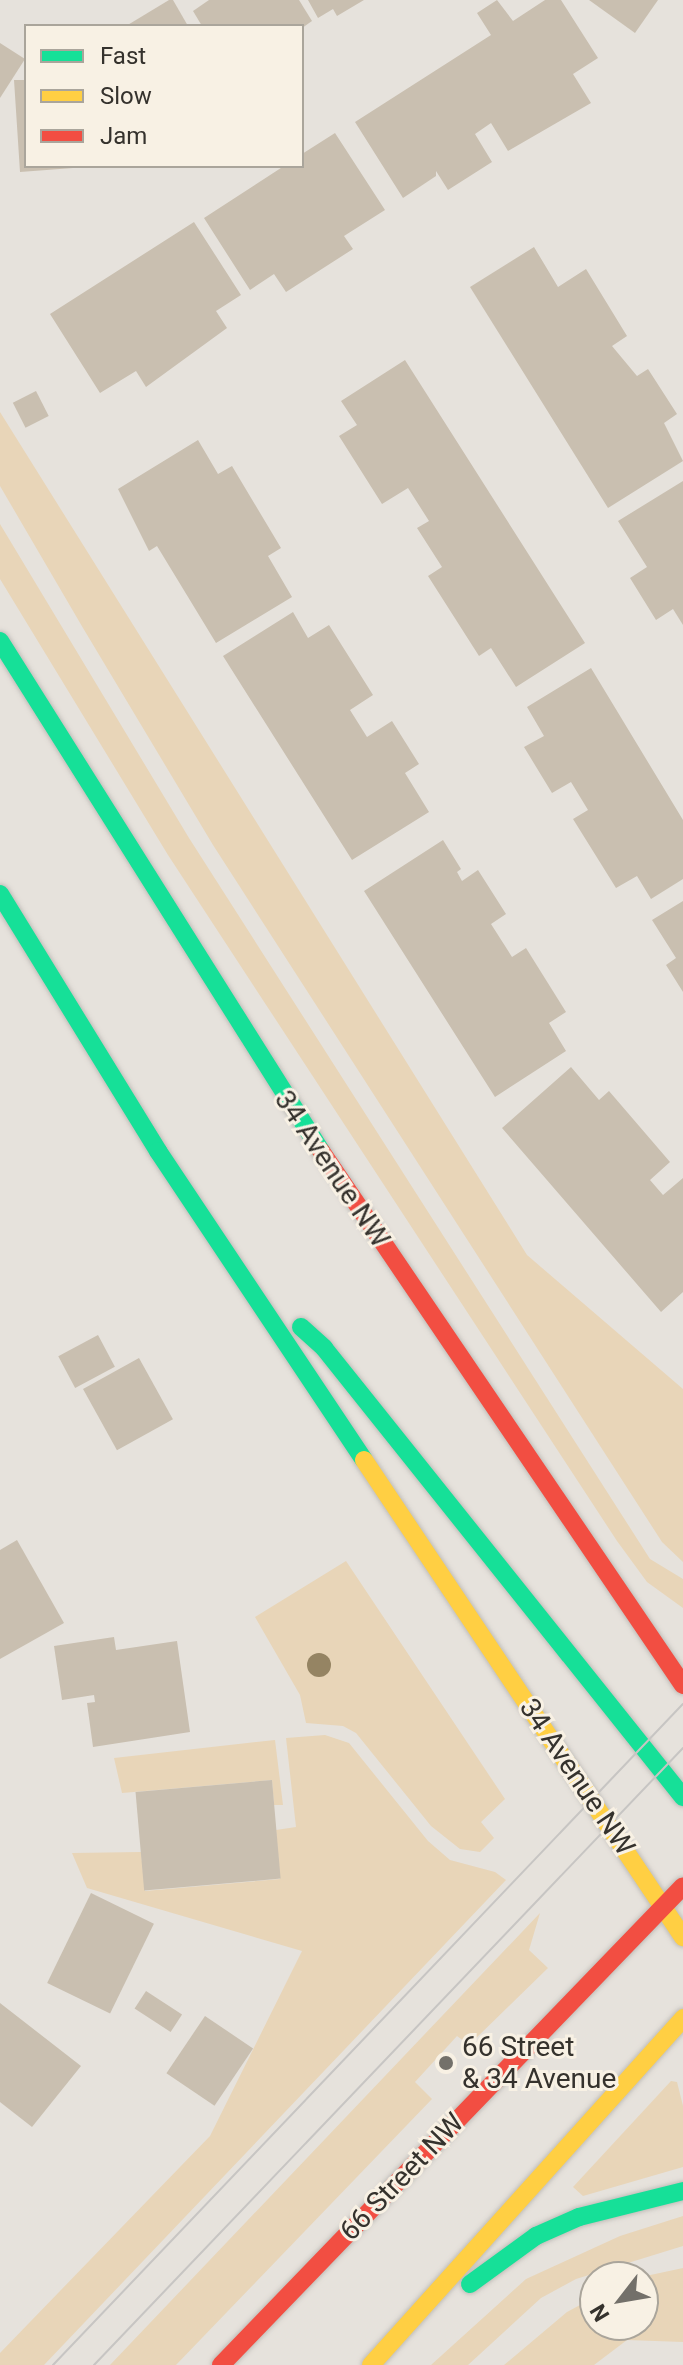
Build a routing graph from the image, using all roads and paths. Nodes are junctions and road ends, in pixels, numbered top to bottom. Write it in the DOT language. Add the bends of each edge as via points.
graph roads {
  1 [pos="0,641"];
  2 [pos="0,894"];
  3 [pos="237,1269"];
  4 [pos="633,1613"];
  5 [pos="673,1633"];
  6 [pos="683,1685"];
  7 [pos="683,1797"];
  8 [pos="683,1886"];
  9 [pos="683,1901"];
  10 [pos="664,1906"];
  11 [pos="683,1937"];
  12 [pos="683,2018"];
  13 [pos="683,2191"];
  14 [pos="377,2359"];
  15 [pos="221,2365"];
  1 -- 4 [label="main road, 34 Avenue NW" via="278,1088"];
  2 -- 3 [label="main road, 34 Avenue NW"];
  3 -- 7 [label="main road" via="324,1348"];
  3 -- 10 [label="main road, 34 Avenue NW"];
  4 -- 5 [label="main road"];
  4 -- 6 [label="main road, 34 Avenue NW"];
  8 -- 10 [label="main road, 66 Street NW"];
  9 -- 10 [label="main road"];
  10 -- 11 [label="main road, 34 Avenue NW"];
  10 -- 15 [label="main road, 66 Street NW"];
  12 -- 14 [label="main road"];
  13 -- 14 [label="main road" via="579,2217 536,2236"];
}
